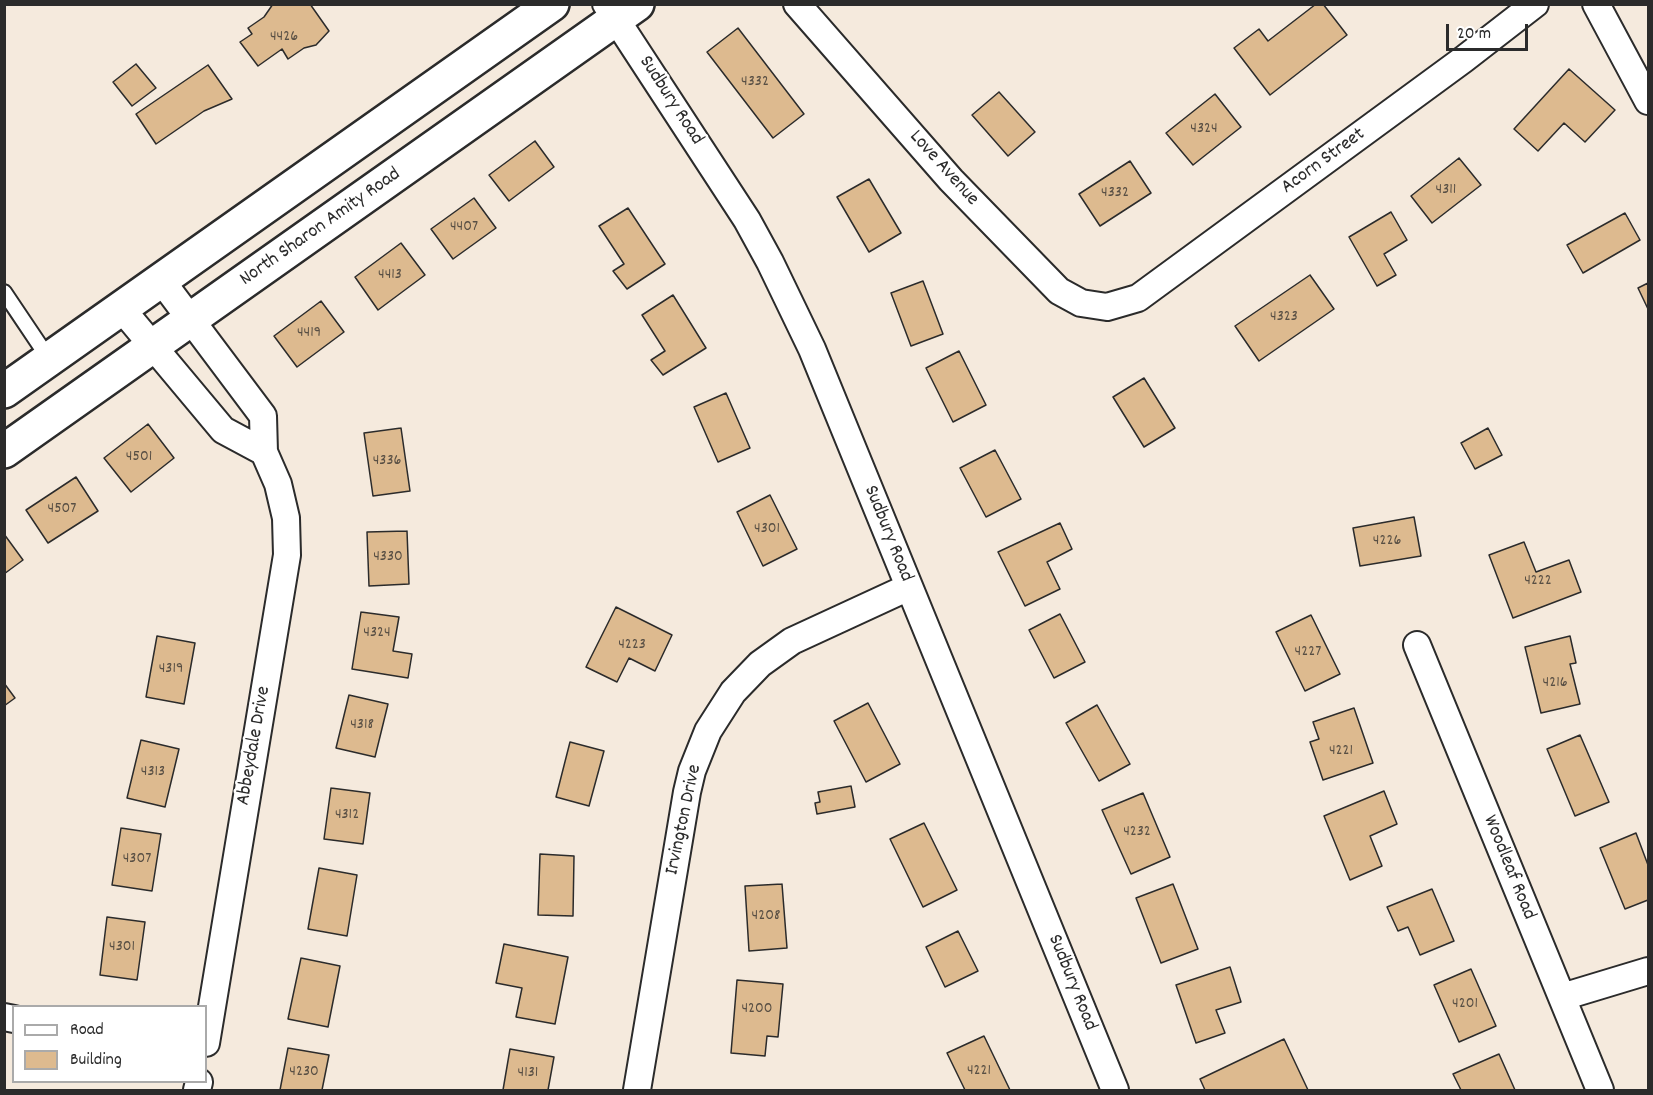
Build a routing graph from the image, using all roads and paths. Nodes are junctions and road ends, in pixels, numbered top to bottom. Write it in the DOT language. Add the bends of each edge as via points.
graph roads {
  1 [pos="552,4"];
  2 [pos="797,4"];
  3 [pos="1535,4"];
  4 [pos="1596,4"];
  5 [pos="620,9"];
  6 [pos="1648,101"];
  7 [pos="161,280"];
  8 [pos="4,292"];
  9 [pos="1107,307"];
  10 [pos="121,308"];
  11 [pos="190,320"];
  12 [pos="153,347"];
  13 [pos="49,359"];
  14 [pos="4,391"];
  15 [pos="4,451"];
  16 [pos="264,452"];
  17 [pos="909,587"];
  18 [pos="1417,645"];
  19 [pos="1648,971"];
  20 [pos="1562,998"];
  21 [pos="207,1037"];
  22 [pos="637,1090"];
  23 [pos="1115,1090"];
  24 [pos="1600,1090"];
  1 -- 7 [label="main road"];
  2 -- 9 [label="street, Love Avenue" via="951,180 1059,291 1081,303"];
  3 -- 9 [label="street, Acorn Street" via="1138,298"];
  4 -- 6 [label="street"];
  5 -- 11 [label="main road, North Sharon Amity Road"];
  5 -- 17 [label="street, Sudbury Road" via="770,262 812,349"];
  7 -- 10 [label="main road"];
  7 -- 11 [label="street, Abbeydale Drive"];
  8 -- 13 [label="lane"];
  10 -- 12 [label="street"];
  10 -- 13 [label="main road"];
  11 -- 12 [label="main road, North Sharon Amity Road"];
  11 -- 16 [label="street, Abbeydale Drive" via="262,416"];
  12 -- 15 [label="main road, North Sharon Amity Road"];
  12 -- 16 [label="street" via="223,430"];
  13 -- 14 [label="main road"];
  16 -- 21 [label="street, Abbeydale Drive" via="278,484 286,518 287,555"];
  17 -- 22 [label="street, Irvington Drive" via="792,641 760,664 733,692 708,731 687,792"];
  17 -- 23 [label="street, Sudbury Road"];
  18 -- 20 [label="street, Woodleaf Road"];
  19 -- 20 [label="street"];
  20 -- 24 [label="street, Woodleaf Road"];
}
